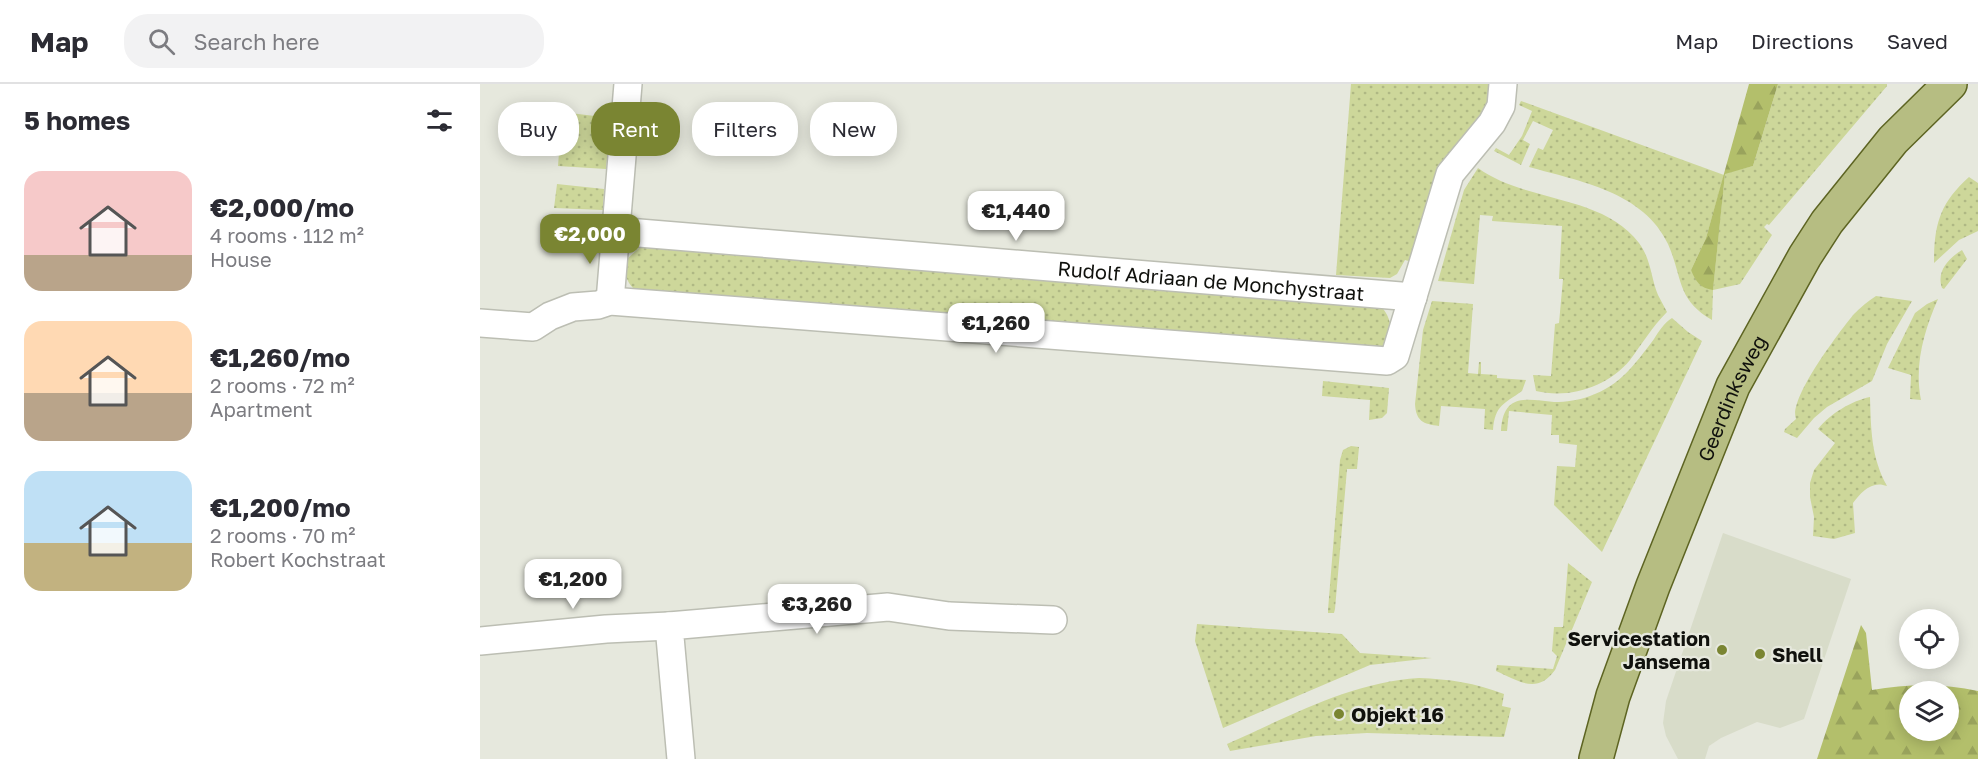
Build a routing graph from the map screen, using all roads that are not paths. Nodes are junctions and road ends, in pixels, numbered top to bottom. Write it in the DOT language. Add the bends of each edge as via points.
graph roads {
  1 [pos="628,84"];
  2 [pos="1503,84"];
  3 [pos="1950,84"];
  4 [pos="615,231"];
  5 [pos="1413,297"];
  6 [pos="610,301"];
  7 [pos="480,323"];
  8 [pos="1053,620"];
  9 [pos="669,626"];
  10 [pos="480,641"];
  11 [pos="681,759"];
  12 [pos="1596,759"];
  1 -- 4 [label="street"];
  2 -- 5 [label="street" via="1501,106 1492,123 1450,174"];
  3 -- 12 [label="main road, Geerdinksweg" via="1893,140 1827,222 1733,386 1653,586 1613,696"];
  4 -- 5 [label="street, Rudolf Adriaan de Monchystraat"];
  4 -- 6 [label="street"];
  5 -- 6 [label="street" via="1395,356 1387,361"];
  6 -- 7 [label="street" via="573,307 533,327"];
  8 -- 9 [label="street" via="949,616 888,607"];
  9 -- 10 [label="street"];
  9 -- 11 [label="street"];
}
